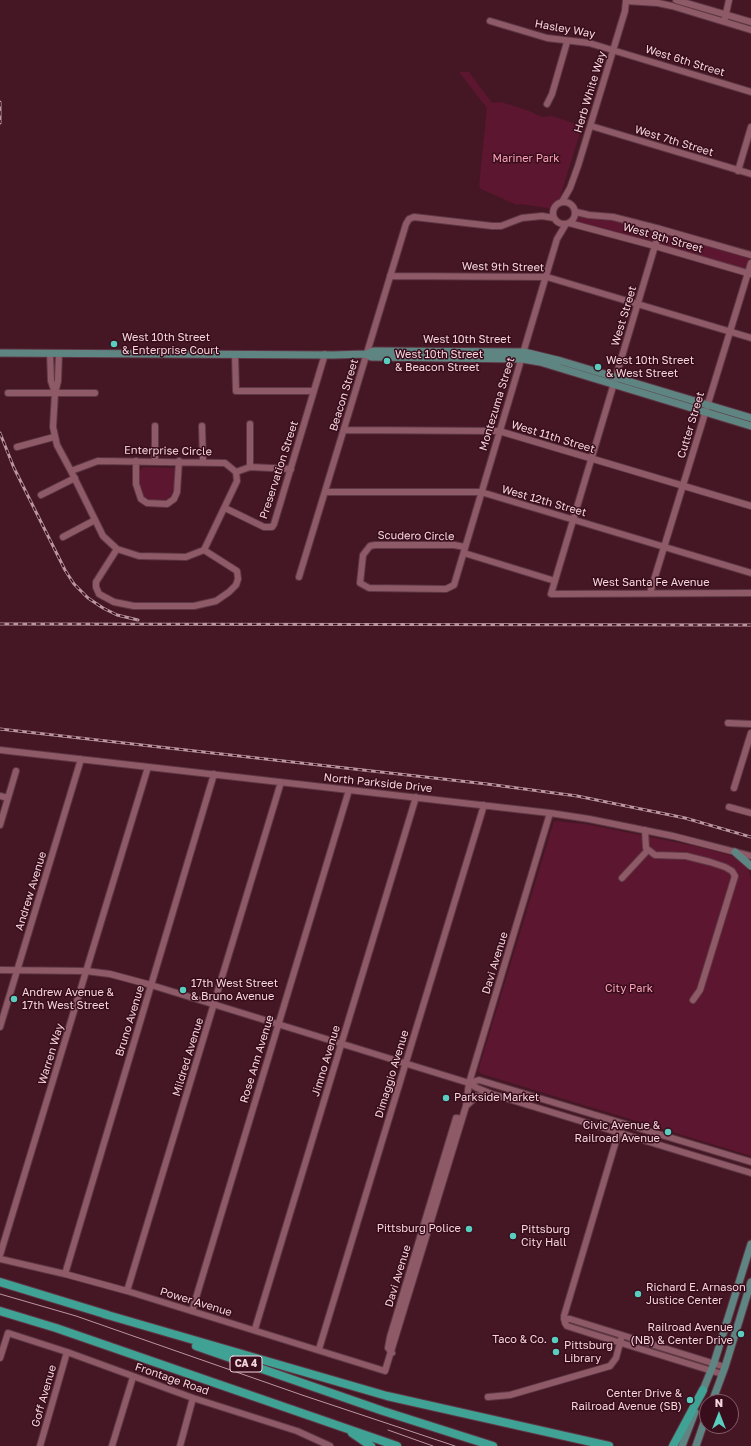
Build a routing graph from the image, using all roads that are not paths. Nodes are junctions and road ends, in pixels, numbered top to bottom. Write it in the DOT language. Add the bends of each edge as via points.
graph roads {
  1 [pos="676,0"];
  2 [pos="729,0"];
  3 [pos="626,1"];
  4 [pos="726,15"];
  5 [pos="490,21"];
  6 [pos="724,22"];
  7 [pos="751,22"];
  8 [pos="751,30"];
  9 [pos="567,42"];
  10 [pos="613,50"];
  11 [pos="751,92"];
  12 [pos="547,104"];
  13 [pos="591,126"];
  14 [pos="751,127"];
  15 [pos="738,170"];
  16 [pos="751,174"];
  17 [pos="570,188"];
  18 [pos="562,202"];
  19 [pos="571,204"];
  20 [pos="554,209"];
  21 [pos="576,212"];
  22 [pos="542,216"];
  23 [pos="555,220"];
  24 [pos="568,224"];
  25 [pos="660,228"];
  26 [pos="557,239"];
  27 [pos="655,246"];
  28 [pos="751,255"];
  29 [pos="751,263"];
  30 [pos="749,274"];
  31 [pos="390,276"];
  32 [pos="547,277"];
  33 [pos="638,304"];
  34 [pos="730,332"];
  35 [pos="751,338"];
  36 [pos="524,352"];
  37 [pos="1,353"];
  38 [pos="50,353"];
  39 [pos="59,353"];
  40 [pos="235,354"];
  41 [pos="325,354"];
  42 [pos="366,354"];
  43 [pos="522,360"];
  44 [pos="614,381"];
  45 [pos="314,392"];
  46 [pos="8,393"];
  47 [pos="55,393"];
  48 [pos="95,393"];
  49 [pos="706,408"];
  50 [pos="751,418"];
  51 [pos="250,424"];
  52 [pos="155,426"];
  53 [pos="202,426"];
  54 [pos="751,426"];
  55 [pos="344,430"];
  56 [pos="499,431"];
  57 [pos="54,437"];
  58 [pos="18,447"];
  59 [pos="591,459"];
  60 [pos="136,461"];
  61 [pos="155,461"];
  62 [pos="179,461"];
  63 [pos="203,462"];
  64 [pos="250,467"];
  65 [pos="291,469"];
  66 [pos="71,471"];
  67 [pos="236,472"];
  68 [pos="74,478"];
  69 [pos="683,486"];
  70 [pos="325,492"];
  71 [pos="481,492"];
  72 [pos="41,495"];
  73 [pos="751,506"];
  74 [pos="226,508"];
  75 [pos="573,519"];
  76 [pos="95,520"];
  77 [pos="63,538"];
  78 [pos="664,547"];
  79 [pos="117,549"];
  80 [pos="204,550"];
  81 [pos="464,550"];
  82 [pos="751,573"];
  83 [pos="298,577"];
  84 [pos="555,581"];
  85 [pos="650,593"];
  86 [pos="751,593"];
  87 [pos="551,594"];
  88 [pos="728,723"];
  89 [pos="751,724"];
  90 [pos="751,734"];
  91 [pos="0,750"];
  92 [pos="80,759"];
  93 [pos="148,767"];
  94 [pos="16,771"];
  95 [pos="214,774"];
  96 [pos="281,782"];
  97 [pos="734,788"];
  98 [pos="349,790"];
  99 [pos="0,796"];
  100 [pos="416,797"];
  101 [pos="8,798"];
  102 [pos="484,805"];
  103 [pos="729,807"];
  104 [pos="550,813"];
  105 [pos="751,813"];
  106 [pos="0,825"];
  107 [pos="645,830"];
  108 [pos="647,851"];
  109 [pos="735,852"];
  110 [pos="751,856"];
  111 [pos="751,866"];
  112 [pos="622,878"];
  113 [pos="0,970"];
  114 [pos="18,971"];
  115 [pos="86,971"];
  116 [pos="151,985"];
  117 [pos="694,1000"];
  118 [pos="214,1005"];
  119 [pos="278,1025"];
  120 [pos="0,1028"];
  121 [pos="342,1044"];
  122 [pos="406,1063"];
  123 [pos="469,1083"];
  124 [pos="492,1094"];
  125 [pos="466,1106"];
  126 [pos="621,1124"];
  127 [pos="619,1133"];
  128 [pos="751,1162"];
  129 [pos="751,1173"];
  130 [pos="751,1244"];
  131 [pos="0,1255"];
  132 [pos="0,1259"];
  133 [pos="65,1274"];
  134 [pos="741,1279"];
  135 [pos="0,1282"];
  136 [pos="751,1282"];
  137 [pos="127,1291"];
  138 [pos="0,1311"];
  139 [pos="192,1311"];
  140 [pos="104,1314"];
  141 [pos="564,1319"];
  142 [pos="255,1330"];
  143 [pos="622,1336"];
  144 [pos="620,1343"];
  145 [pos="319,1349"];
  146 [pos="67,1352"];
  147 [pos="0,1358"];
  148 [pos="714,1363"];
  149 [pos="725,1367"];
  150 [pos="385,1371"];
  151 [pos="711,1371"];
  152 [pos="722,1374"];
  153 [pos="133,1376"];
  154 [pos="704,1390"];
  155 [pos="715,1394"];
  156 [pos="488,1397"];
  157 [pos="194,1398"];
  158 [pos="346,1428"];
  159 [pos="700,1434"];
  160 [pos="40,1446"];
  161 [pos="112,1446"];
  162 [pos="180,1446"];
  163 [pos="330,1446"];
  164 [pos="371,1446"];
  165 [pos="397,1446"];
  166 [pos="493,1446"];
  167 [pos="609,1446"];
  168 [pos="673,1446"];
  169 [pos="682,1446"];
  170 [pos="696,1446"];
  1 -- 4 [label="street"];
  2 -- 4 [label="street"];
  3 -- 6 [label="street" via="665,4"];
  3 -- 10 [label="street, Herb White Way"];
  4 -- 6 [label="street"];
  4 -- 7 [label="street"];
  5 -- 9 [label="street, Hasley Way"];
  6 -- 8 [label="street"];
  9 -- 10 [label="street, Hasley Way" via="590,43"];
  9 -- 12 [label="street"];
  10 -- 11 [label="street, West 6th Street"];
  10 -- 13 [label="street, Herb White Way"];
  13 -- 15 [label="street, West 7th Street"];
  13 -- 17 [label="street, Herb White Way"];
  14 -- 15 [label="street"];
  15 -- 16 [label="street, West 7th Street"];
  17 -- 18 [label="street, Herb White Way"];
  17 -- 19 [label="street, Herb White Way"];
  18 -- 19 [label="street"];
  18 -- 20 [label="street"];
  19 -- 21 [label="street"];
  20 -- 22 [label="street"];
  20 -- 23 [label="street"];
  21 -- 24 [label="street" via="574,219"];
  21 -- 25 [label="street, West 8th Street" via="613,217"];
  22 -- 23 [label="street"];
  22 -- 31 [label="street, Beacon Street" via="522,218 501,226 414,217 406,224"];
  23 -- 24 [label="street"];
  23 -- 26 [label="street, Montezuma Street"];
  24 -- 26 [label="street, Montezuma Street"];
  24 -- 27 [label="street, West 8th Street"];
  25 -- 27 [label="street, West Street"];
  25 -- 28 [label="street, West 8th Street"];
  26 -- 32 [label="street, Montezuma Street"];
  27 -- 30 [label="street, West 8th Street"];
  27 -- 33 [label="street, West Street"];
  29 -- 30 [label="street, Cutter Street"];
  30 -- 34 [label="street, Cutter Street"];
  31 -- 32 [label="street, West 9th Street"];
  31 -- 42 [label="street, Beacon Street"];
  32 -- 33 [label="street, West 9th Street"];
  32 -- 36 [label="street, Montezuma Street"];
  33 -- 34 [label="street, West 9th Street"];
  33 -- 44 [label="street, West Street"];
  34 -- 35 [label="street, West 9th Street"];
  34 -- 49 [label="street, Cutter Street"];
  36 -- 42 [label="main road, West 10th Street" via="374,351"];
  36 -- 43 [label="street, Montezuma Street"];
  36 -- 44 [label="main road, West 10th Street" via="561,361"];
  37 -- 38 [label="main road, West 10th Street"];
  38 -- 39 [label="main road, West 10th Street"];
  38 -- 47 [label="street" via="51,381"];
  39 -- 40 [label="main road, West 10th Street"];
  39 -- 47 [label="street"];
  40 -- 41 [label="main road, West 10th Street"];
  40 -- 45 [label="street" via="236,391"];
  41 -- 42 [label="main road, West 10th Street"];
  41 -- 45 [label="street, Preservation Street"];
  42 -- 43 [label="main road, West 10th Street" via="371,357"];
  42 -- 55 [label="street, Beacon Street"];
  43 -- 44 [label="main road, West 10th Street" via="540,362"];
  43 -- 56 [label="street, Montezuma Street"];
  44 -- 49 [label="main road, West 10th Street"];
  44 -- 59 [label="street, West Street"];
  45 -- 65 [label="street, Preservation Street"];
  46 -- 47 [label="street"];
  47 -- 48 [label="street"];
  47 -- 57 [label="street"];
  49 -- 50 [label="main road, West 10th Street"];
  49 -- 54 [label="main road, West 10th Street"];
  49 -- 69 [label="street, Cutter Street"];
  51 -- 64 [label="street"];
  52 -- 61 [label="street"];
  53 -- 63 [label="street"];
  55 -- 56 [label="street, West 11th Street"];
  55 -- 70 [label="street, Beacon Street"];
  56 -- 59 [label="street, West 11th Street"];
  56 -- 71 [label="street, Montezuma Street"];
  57 -- 58 [label="street"];
  57 -- 66 [label="street"];
  59 -- 69 [label="street, West 11th Street"];
  59 -- 75 [label="street, West Street"];
  60 -- 61 [label="street, Enterprise Circle"];
  60 -- 62 [label="street" via="137,492 141,499 147,503 167,504 174,499 177,492"];
  60 -- 66 [label="street, Enterprise Circle" via="98,461"];
  61 -- 62 [label="street, Enterprise Circle"];
  62 -- 63 [label="street, Enterprise Circle"];
  63 -- 67 [label="street, Enterprise Circle" via="225,463"];
  64 -- 65 [label="street"];
  64 -- 67 [label="street"];
  65 -- 74 [label="street, Preservation Street" via="272,527 264,527"];
  66 -- 68 [label="street"];
  67 -- 74 [label="street" via="236,487"];
  68 -- 72 [label="street"];
  68 -- 76 [label="street"];
  69 -- 73 [label="street, West 11th Street"];
  69 -- 78 [label="street, Cutter Street"];
  70 -- 71 [label="street, West 12th Street"];
  70 -- 83 [label="street, Beacon Street"];
  71 -- 75 [label="street, West 12th Street"];
  71 -- 81 [label="street, Montezuma Street"];
  74 -- 80 [label="street"];
  75 -- 78 [label="street, West 12th Street"];
  75 -- 84 [label="street, West Street"];
  76 -- 77 [label="street"];
  76 -- 79 [label="street" via="103,536"];
  78 -- 82 [label="street, West 12th Street"];
  78 -- 85 [label="street, Cutter Street"];
  79 -- 80 [label="street" via="139,556 186,557"];
  79 -- 80 [label="street" via="96,582 97,591 114,602 142,606 207,604 229,592 238,579 237,571"];
  81 -- 81 [label="street, Scudero Circle" via="454,545 370,546 363,555 360,583 368,588 450,588 456,582"];
  81 -- 84 [label="street"];
  84 -- 87 [label="street, West Street"];
  85 -- 86 [label="street, West Santa Fe Avenue"];
  85 -- 87 [label="street, West Santa Fe Avenue"];
  88 -- 89 [label="street"];
  90 -- 97 [label="street"];
  91 -- 92 [label="street, North Parkside Drive"];
  92 -- 93 [label="street, North Parkside Drive"];
  92 -- 114 [label="street, Andrew Avenue"];
  93 -- 95 [label="street, North Parkside Drive"];
  93 -- 115 [label="street, Warren Way"];
  94 -- 101 [label="street"];
  95 -- 96 [label="street, North Parkside Drive"];
  95 -- 116 [label="street, Bruno Avenue"];
  96 -- 98 [label="street, North Parkside Drive"];
  96 -- 118 [label="street, Mildred Avenue"];
  98 -- 100 [label="street, North Parkside Drive"];
  98 -- 119 [label="street, Rose Ann Avenue"];
  99 -- 101 [label="street"];
  100 -- 102 [label="street, North Parkside Drive"];
  100 -- 121 [label="street, Jimno Avenue"];
  101 -- 106 [label="street"];
  102 -- 104 [label="street, North Parkside Drive"];
  102 -- 122 [label="street, Dimaggio Avenue"];
  103 -- 105 [label="street"];
  104 -- 107 [label="street, North Parkside Drive"];
  104 -- 123 [label="street, Davi Avenue"];
  107 -- 108 [label="street"];
  107 -- 109 [label="street, North Parkside Drive"];
  108 -- 112 [label="street"];
  108 -- 117 [label="street" via="655,855 686,856 710,862 732,870 735,876 700,990"];
  109 -- 110 [label="street, North Parkside Drive"];
  109 -- 111 [label="main road"];
  113 -- 114 [label="street"];
  114 -- 115 [label="street"];
  114 -- 120 [label="street, Andrew Avenue"];
  115 -- 116 [label="street" via="110,974"];
  115 -- 131 [label="street, Warren Way"];
  116 -- 118 [label="street"];
  116 -- 133 [label="street, Bruno Avenue"];
  118 -- 119 [label="street"];
  118 -- 137 [label="street, Mildred Avenue"];
  119 -- 121 [label="street"];
  119 -- 139 [label="street, Rose Ann Avenue"];
  121 -- 122 [label="street"];
  121 -- 142 [label="street, Jimno Avenue"];
  122 -- 123 [label="street"];
  122 -- 145 [label="street, Dimaggio Avenue"];
  123 -- 124 [label="street"];
  123 -- 125 [label="street, Davi Avenue"];
  123 -- 126 [label="street" via="479,1080"];
  124 -- 125 [label="street" via="477,1096"];
  124 -- 127 [label="street"];
  125 -- 150 [label="street, Davi Avenue"];
  126 -- 127 [label="street"];
  126 -- 128 [label="street"];
  127 -- 129 [label="street"];
  127 -- 141 [label="street"];
  130 -- 134 [label="main road"];
  132 -- 133 [label="street, Power Avenue"];
  133 -- 137 [label="street, Power Avenue"];
  134 -- 136 [label="street"];
  134 -- 148 [label="main road"];
  135 -- 140 [label="highway, CA 4"];
  136 -- 149 [label="main road"];
  137 -- 139 [label="street, Power Avenue"];
  138 -- 158 [label="highway, CA 4"];
  139 -- 142 [label="street, Power Avenue"];
  140 -- 166 [label="highway, CA 4"];
  140 -- 167 [label="highway" via="387,1396"];
  141 -- 143 [label="street"];
  141 -- 144 [label="street" via="567,1326"];
  142 -- 145 [label="street, Power Avenue"];
  143 -- 144 [label="street"];
  143 -- 148 [label="street"];
  144 -- 151 [label="street"];
  144 -- 156 [label="street" via="614,1363 610,1366 510,1395"];
  145 -- 150 [label="street, Power Avenue"];
  146 -- 147 [label="street, Frontage Road" via="8,1333"];
  146 -- 153 [label="street, Frontage Road"];
  146 -- 160 [label="street, Goff Avenue"];
  148 -- 149 [label="street"];
  148 -- 151 [label="main road"];
  149 -- 152 [label="main road"];
  151 -- 152 [label="street"];
  151 -- 154 [label="main road"];
  152 -- 155 [label="main road"];
  153 -- 157 [label="street, Frontage Road"];
  153 -- 161 [label="street"];
  154 -- 168 [label="highway"];
  154 -- 169 [label="main road"];
  157 -- 162 [label="street"];
  157 -- 163 [label="street, Frontage Road" via="297,1431"];
  158 -- 164 [label="highway"];
  158 -- 165 [label="highway, CA 4"];
  159 -- 170 [label="main road"];
}
